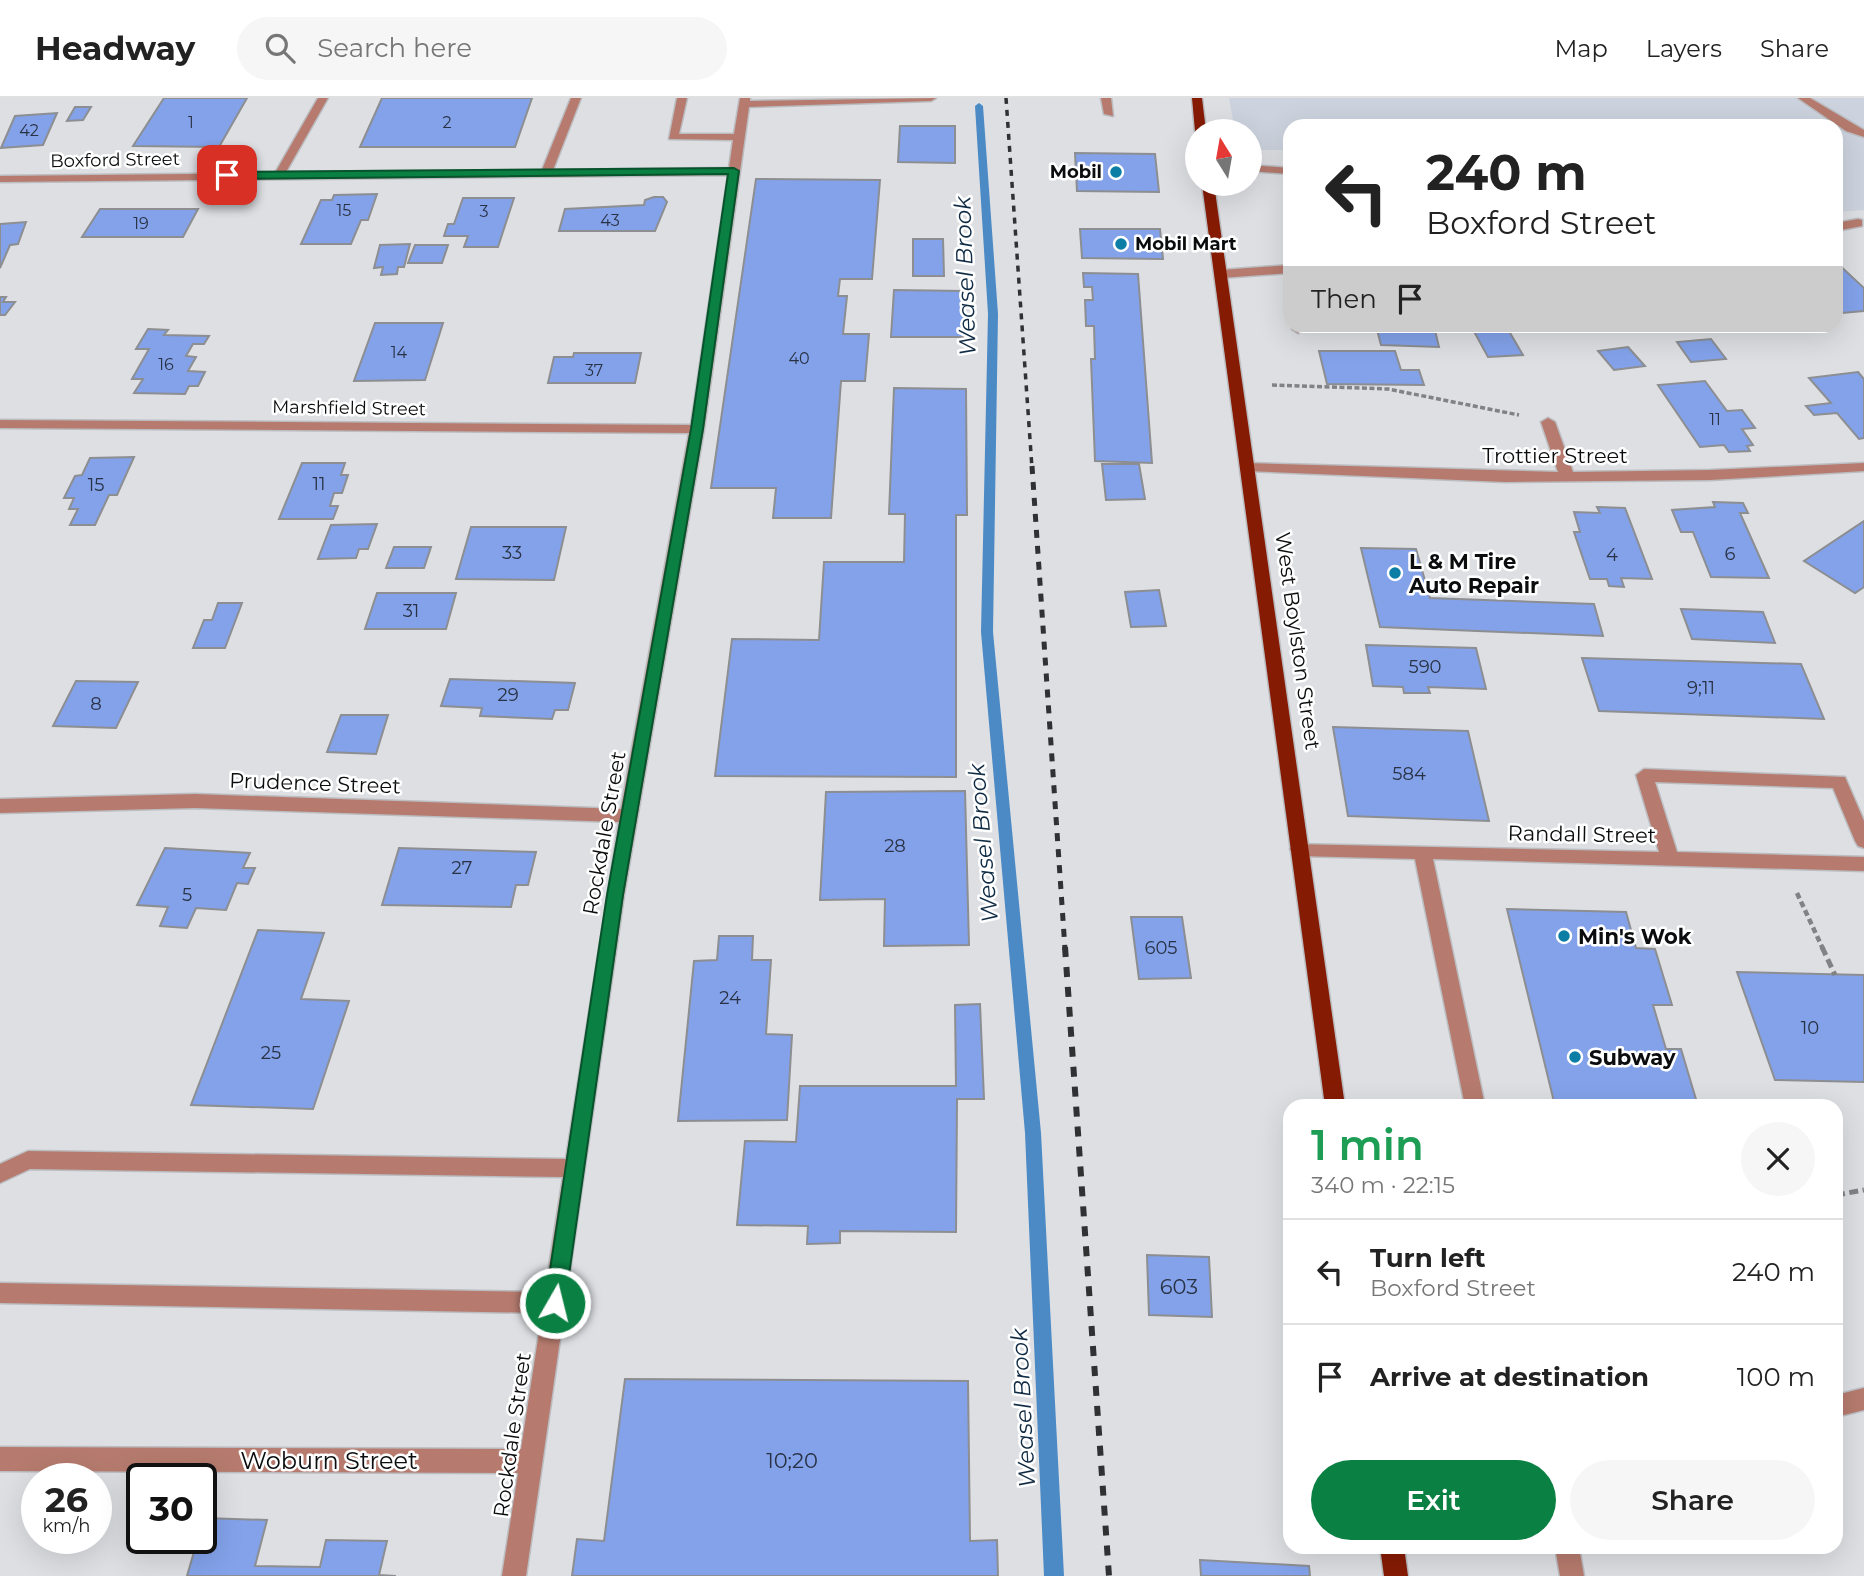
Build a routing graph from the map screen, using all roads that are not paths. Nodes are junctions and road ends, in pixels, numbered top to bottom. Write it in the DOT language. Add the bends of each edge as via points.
graph roads {
  1 [pos="323,98"];
  2 [pos="576,98"];
  3 [pos="682,98"];
  4 [pos="931,98"];
  5 [pos="1106,98"];
  6 [pos="1196,98"];
  7 [pos="1803,98"];
  8 [pos="744,101"];
  9 [pos="1109,114"];
  10 [pos="1199,119"];
  11 [pos="1836,119"];
  12 [pos="1843,124"];
  13 [pos="1864,134"];
  14 [pos="739,137"];
  15 [pos="1262,169"];
  16 [pos="1283,170"];
  17 [pos="734,171"];
  18 [pos="546,173"];
  19 [pos="279,175"];
  20 [pos="0,179"];
  21 [pos="1210,196"];
  22 [pos="1858,223"];
  23 [pos="1843,226"];
  24 [pos="1283,270"];
  25 [pos="1221,274"];
  26 [pos="1548,422"];
  27 [pos="0,424"];
  28 [pos="697,429"];
  29 [pos="1247,467"];
  30 [pos="1864,467"];
  31 [pos="1567,476"];
  32 [pos="0,806"];
  33 [pos="629,816"];
  34 [pos="1864,841"];
  35 [pos="1299,849"];
  36 [pos="1423,853"];
  37 [pos="1670,859"];
  38 [pos="1864,864"];
  39 [pos="1334,1099"];
  40 [pos="1474,1099"];
  41 [pos="575,1168"];
  42 [pos="0,1174"];
  43 [pos="0,1293"];
  44 [pos="555,1303"];
  45 [pos="1864,1399"];
  46 [pos="1843,1404"];
  47 [pos="0,1460"];
  48 [pos="531,1461"];
  49 [pos="1393,1554"];
  50 [pos="1568,1554"];
  51 [pos="514,1576"];
  52 [pos="1396,1576"];
  53 [pos="1572,1576"];
  1 -- 19 [label="street"];
  2 -- 18 [label="street"];
  3 -- 14 [label="street" via="673,137"];
  4 -- 8 [label="street"];
  5 -- 9 [label="street"];
  6 -- 10 [label="main road"];
  7 -- 11 [label="street"];
  8 -- 14 [label="street, Rockdale Street"];
  12 -- 13 [label="street"];
  14 -- 17 [label="street, Rockdale Street"];
  15 -- 16 [label="street"];
  17 -- 18 [label="street, Boxford Street"];
  17 -- 28 [label="street, Rockdale Street"];
  18 -- 19 [label="street, Boxford Street"];
  19 -- 20 [label="street, Boxford Street"];
  21 -- 25 [label="main road, West Boylston Street"];
  22 -- 23 [label="street"];
  24 -- 25 [label="street"];
  25 -- 29 [label="main road, West Boylston Street"];
  26 -- 31 [label="street"];
  27 -- 28 [label="street, Marshfield Street"];
  28 -- 33 [label="street, Rockdale Street"];
  29 -- 31 [label="street, Trottier Street"];
  29 -- 35 [label="main road, West Boylston Street"];
  30 -- 31 [label="street, Trottier Street"];
  32 -- 33 [label="street, Prudence Street" via="195,802"];
  33 -- 41 [label="street, Rockdale Street"];
  34 -- 37 [label="street" via="1839,782 1644,775"];
  35 -- 36 [label="street, Randall Street"];
  35 -- 39 [label="main road, West Boylston Street"];
  36 -- 37 [label="street, Randall Street"];
  36 -- 40 [label="street"];
  37 -- 38 [label="street, Randall Street"];
  41 -- 42 [label="street" via="28,1160"];
  41 -- 44 [label="street, Rockdale Street"];
  43 -- 44 [label="street"];
  44 -- 48 [label="street, Rockdale Street"];
  45 -- 46 [label="street"];
  47 -- 48 [label="street, Woburn Street"];
  48 -- 51 [label="street, Rockdale Street"];
  49 -- 52 [label="main road"];
  50 -- 53 [label="street"];
}
